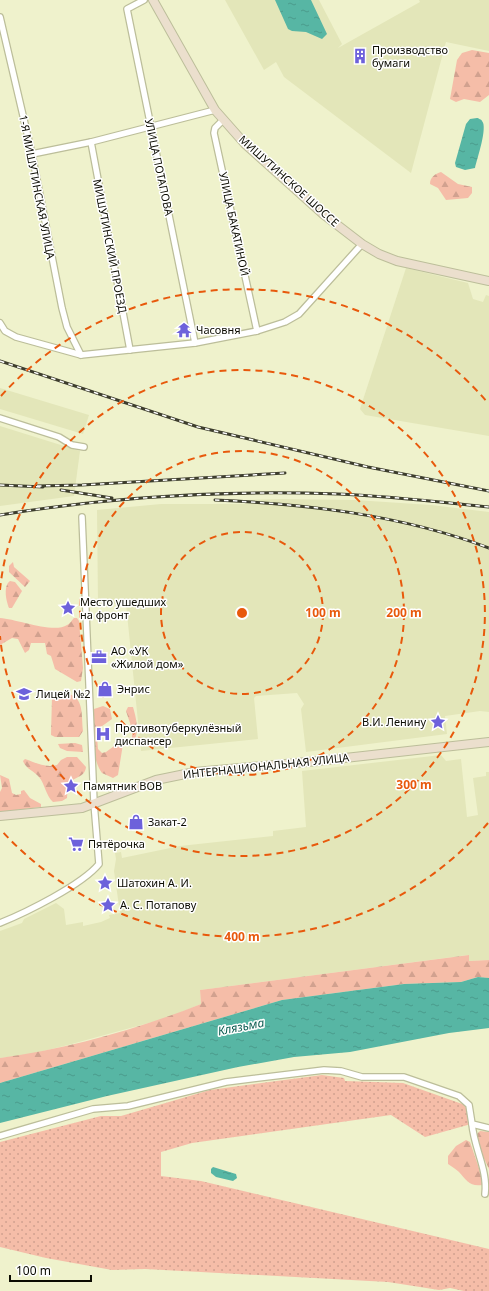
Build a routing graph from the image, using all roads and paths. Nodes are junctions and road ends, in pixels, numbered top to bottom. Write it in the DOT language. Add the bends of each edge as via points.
graph roads {
  1 [pos="144,0"];
  2 [pos="153,0"];
  3 [pos="0,17"];
  4 [pos="215,110"];
  5 [pos="223,120"];
  6 [pos="151,127"];
  7 [pos="91,142"];
  8 [pos="32,154"];
  9 [pos="362,244"];
  10 [pos="489,281"];
  11 [pos="0,323"];
  12 [pos="257,330"];
  13 [pos="195,343"];
  14 [pos="130,350"];
  15 [pos="81,355"];
  16 [pos="0,418"];
  17 [pos="84,447"];
  18 [pos="82,517"];
  19 [pos="489,742"];
  20 [pos="94,803"];
  21 [pos="0,816"];
  22 [pos="0,923"];
  23 [pos="472,1124"];
  24 [pos="489,1128"];
  25 [pos="0,1136"];
  26 [pos="485,1194"];
  1 -- 6 [label="street, УЛИЦА ПОТАПОВА" via="127,9"];
  2 -- 4 [label="street, МИШУТИНСКОЕ ШОССЕ"];
  3 -- 8 [label="street, 1-Я МИШУТИНСКАЯ УЛИЦА"];
  4 -- 5 [label="street, МИШУТИНСКОЕ ШОССЕ"];
  4 -- 6 [label="street"];
  5 -- 9 [label="street, МИШУТИНСКОЕ ШОССЕ" via="245,144 323,214"];
  5 -- 12 [label="street, УЛИЦА БАКАТИНОЙ" via="215,128 214,133"];
  6 -- 7 [label="street"];
  6 -- 13 [label="street, УЛИЦА ПОТАПОВА"];
  7 -- 8 [label="street"];
  7 -- 14 [label="street, МИШУТИНСКИЙ ПРОЕЗД"];
  8 -- 15 [label="street, 1-Я МИШУТИНСКАЯ УЛИЦА" via="62,308 67,327"];
  9 -- 10 [label="street, МИШУТИНСКОЕ ШОССЕ" via="397,261"];
  9 -- 12 [label="street" via="299,314 285,322"];
  11 -- 15 [label="street" via="5,331 16,337"];
  12 -- 13 [label="street"];
  13 -- 14 [label="street"];
  14 -- 15 [label="street"];
  16 -- 17 [label="street" via="59,437 72,445"];
  18 -- 20 [label="street"];
  19 -- 20 [label="street, ИНТЕРНАЦИОНАЛЬНАЯ УЛИЦА" via="195,772 156,780"];
  20 -- 21 [label="street, ИНТЕРНАЦИОНАЛЬНАЯ УЛИЦА" via="82,808"];
  20 -- 22 [label="street" via="99,862 97,866 74,884 19,916"];
  23 -- 24 [label="street"];
  23 -- 25 [label="street" via="469,1105 459,1096 404,1077 362,1077 341,1071 324,1070 226,1082 128,1106 94,1109"];
  23 -- 26 [label="street" via="486,1184"];
}
